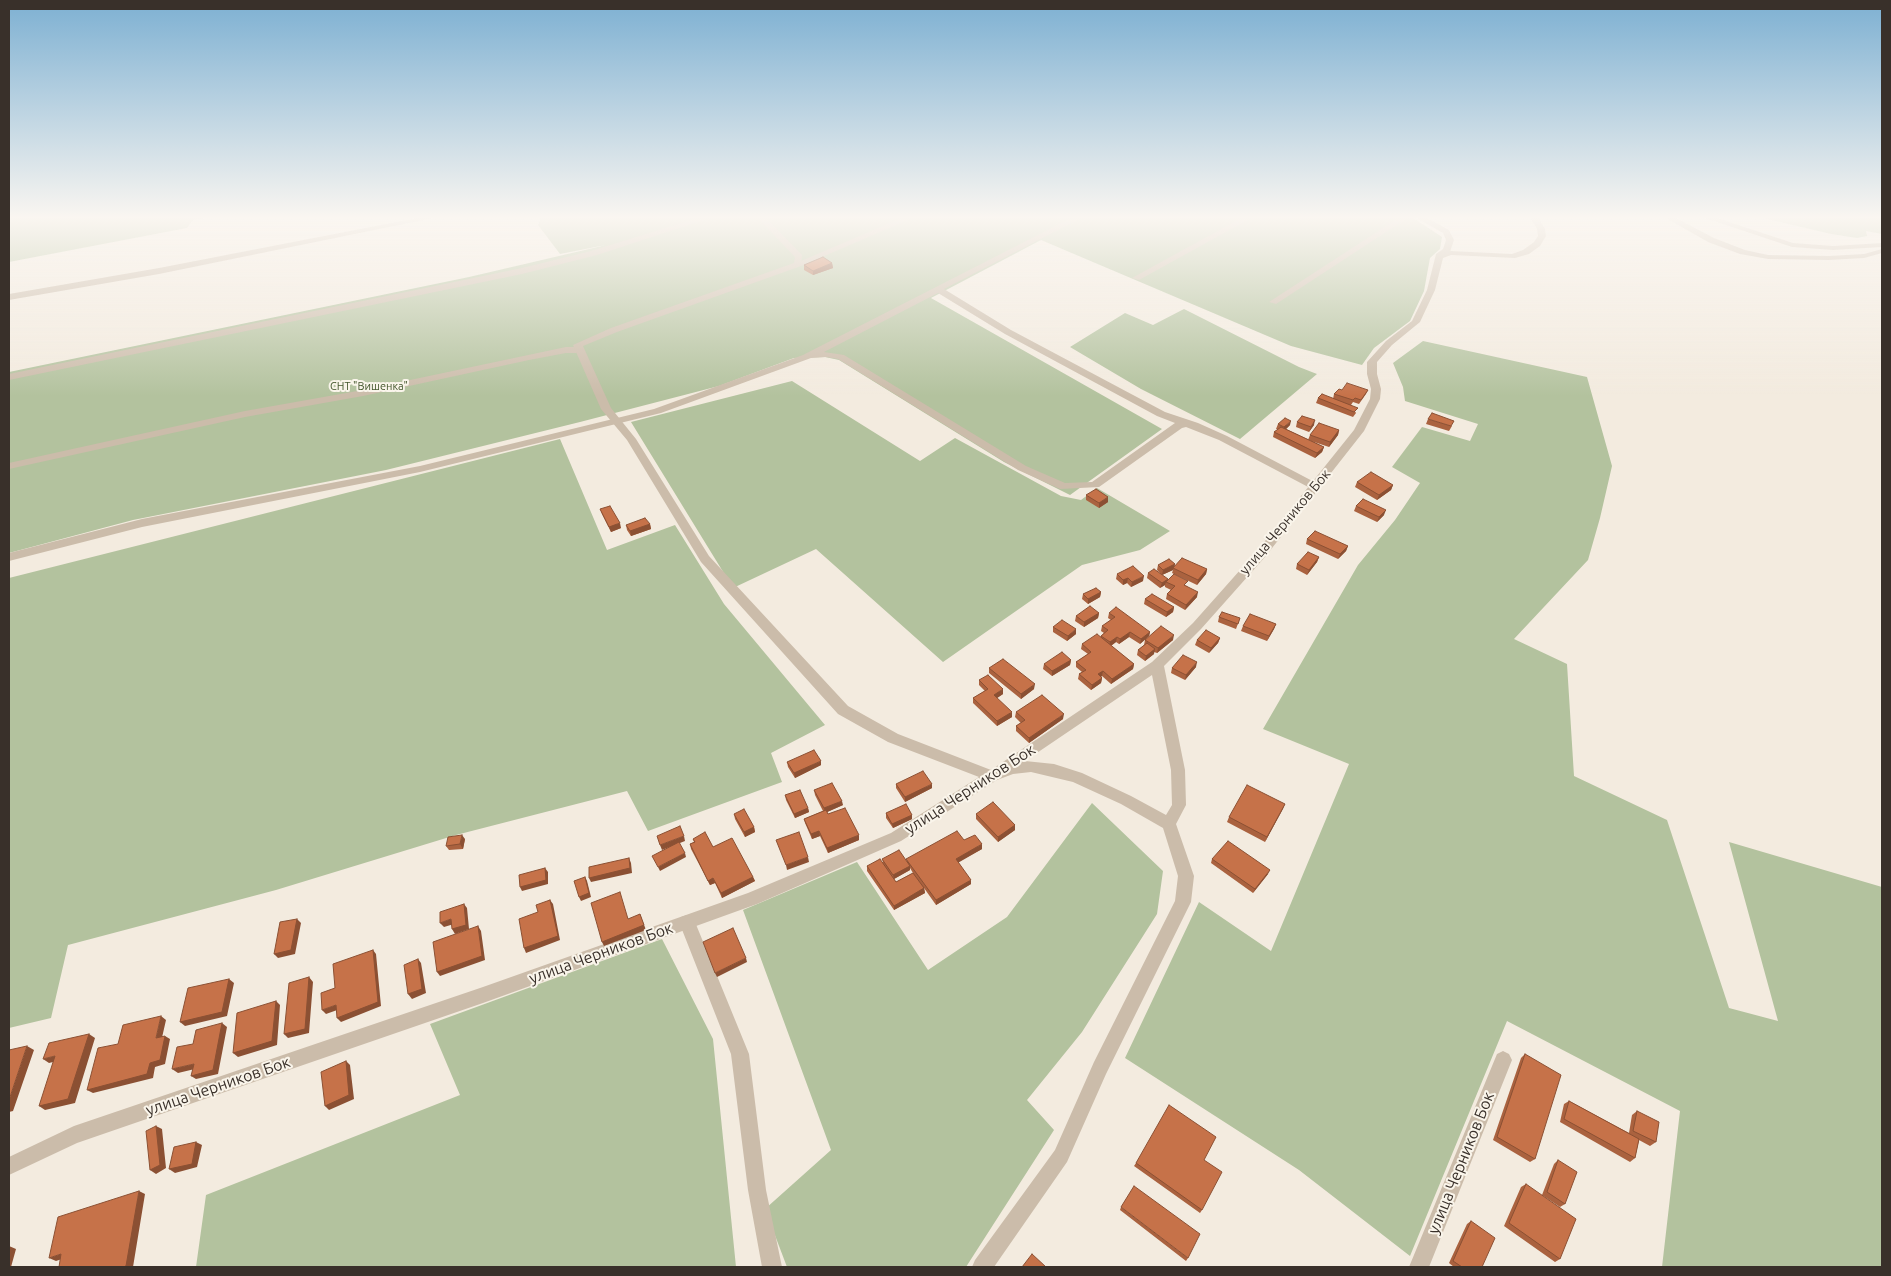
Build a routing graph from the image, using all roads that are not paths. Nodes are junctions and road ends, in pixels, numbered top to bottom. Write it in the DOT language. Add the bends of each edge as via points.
graph roads {
  1 [pos="127,277"];
  2 [pos="495,277"];
  3 [pos="763,277"];
  4 [pos="965,277"];
  5 [pos="1139,277"];
  6 [pos="1313,277"];
  7 [pos="1434,277"];
  8 [pos="1136,278"];
  9 [pos="939,290"];
  10 [pos="9,297"];
  11 [pos="1273,302"];
  12 [pos="578,350"];
  13 [pos="806,357"];
  14 [pos="9,377"];
  15 [pos="615,421"];
  16 [pos="1186,424"];
  17 [pos="9,466"];
  18 [pos="1316,487"];
  19 [pos="9,557"];
  20 [pos="1157,665"];
  21 [pos="992,776"];
  22 [pos="1169,824"];
  23 [pos="687,922"];
  24 [pos="1503,1060"];
  25 [pos="9,1166"];
  26 [pos="772,1267"];
  27 [pos="982,1267"];
  28 [pos="1419,1267"];
  1 -- 10 [label="street"];
  2 -- 14 [label="street"];
  3 -- 12 [label="street" via="584,341 578,345"];
  4 -- 9 [label="street"];
  5 -- 8 [label="street"];
  6 -- 11 [label="street"];
  7 -- 18 [label="street, улица Черников Бок" via="1416,322 1389,343 1372,362 1375,400 1358,431"];
  9 -- 13 [label="street"];
  9 -- 16 [label="street" via="1052,356"];
  12 -- 15 [label="street"];
  12 -- 17 [label="street" via="538,355 363,393 245,414"];
  13 -- 15 [label="street" via="657,410"];
  13 -- 16 [label="street" via="841,356 1022,468 1064,487 1095,485"];
  15 -- 19 [label="street" via="420,469 142,523"];
  15 -- 21 [label="street" via="631,440 705,559 843,710 893,738"];
  16 -- 18 [label="street" via="1223,438"];
  18 -- 20 [label="street, улица Черников Бок" via="1197,626"];
  20 -- 21 [label="street, улица Черников Бок"];
  20 -- 22 [label="street" via="1178,770 1179,805"];
  21 -- 22 [label="street" via="1023,767 1054,770 1126,800"];
  21 -- 23 [label="street, улица Черников Бок" via="896,837 752,899"];
  22 -- 27 [label="street" via="1186,876 1183,902 1100,1068 1061,1156"];
  23 -- 25 [label="street, улица Черников Бок" via="74,1135"];
  23 -- 26 [label="street" via="740,1054 757,1190"];
  24 -- 28 [label="street, улица Черников Бок"];
}
